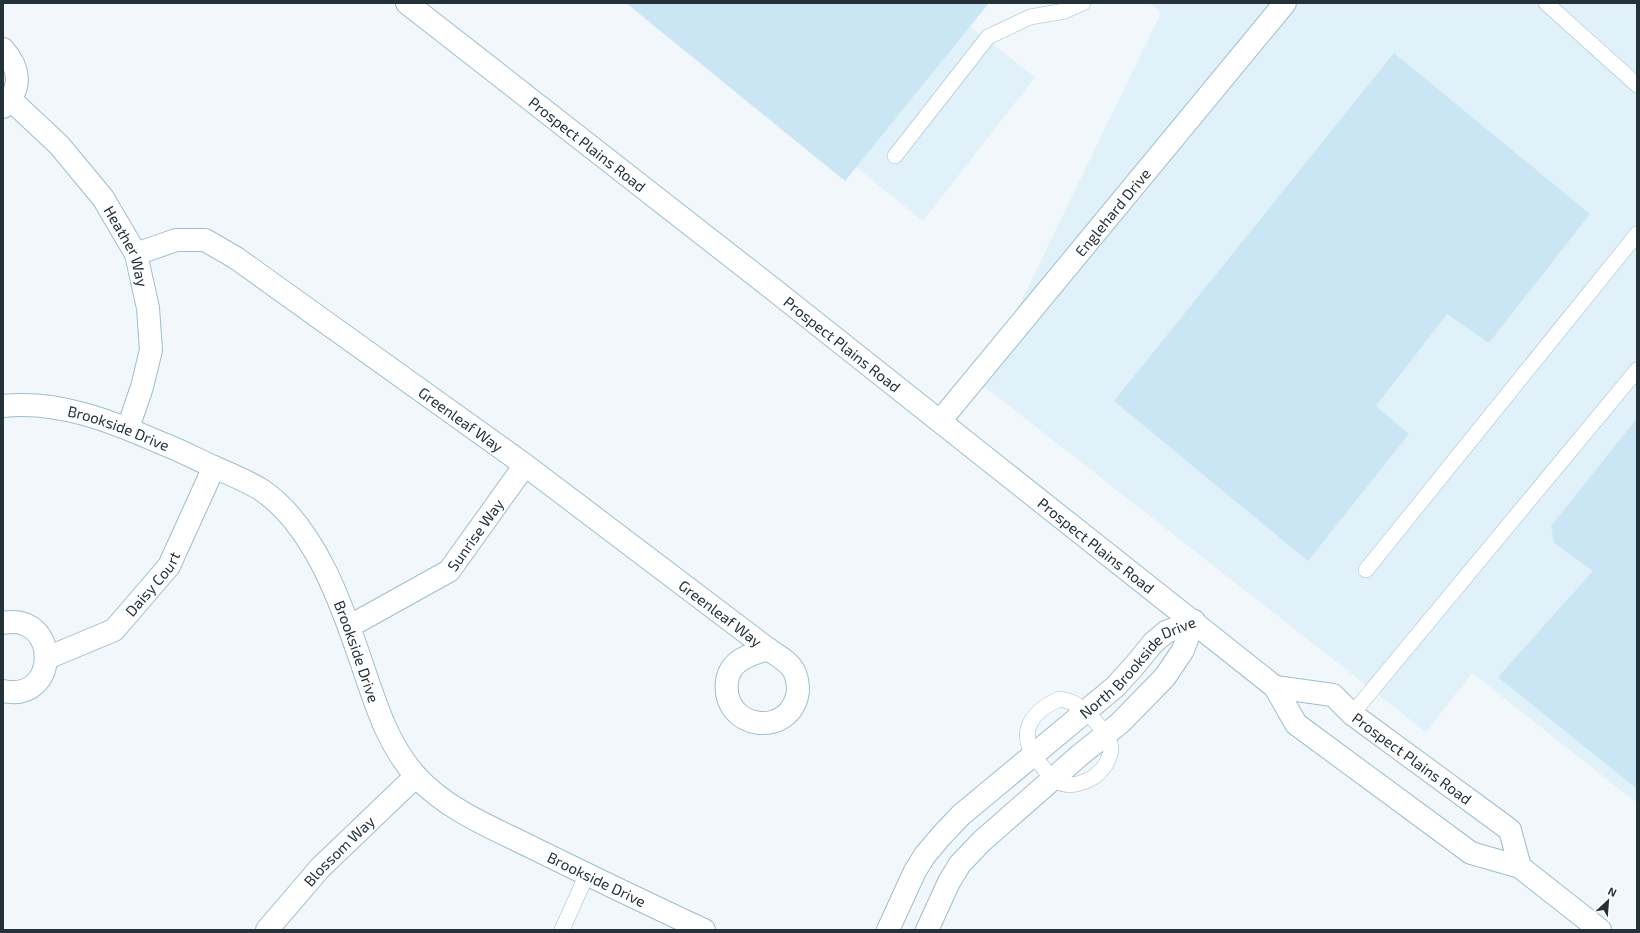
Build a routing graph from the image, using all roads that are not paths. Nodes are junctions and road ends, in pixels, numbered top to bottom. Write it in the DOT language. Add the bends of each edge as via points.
graph roads {
  1 [pos="407,3"];
  2 [pos="1083,3"];
  3 [pos="1285,3"];
  4 [pos="1546,3"];
  5 [pos="3,49"];
  6 [pos="1637,85"];
  7 [pos="7,103"];
  8 [pos="895,156"];
  9 [pos="1637,234"];
  10 [pos="136,254"];
  11 [pos="1637,370"];
  12 [pos="3,406"];
  13 [pos="940,421"];
  14 [pos="128,428"];
  15 [pos="525,465"];
  16 [pos="214,468"];
  17 [pos="1366,570"];
  18 [pos="1194,621"];
  19 [pos="3,623"];
  20 [pos="350,626"];
  21 [pos="768,650"];
  22 [pos="47,658"];
  23 [pos="1276,687"];
  24 [pos="3,691"];
  25 [pos="1085,711"];
  26 [pos="1352,714"];
  27 [pos="1106,734"];
  28 [pos="1032,755"];
  29 [pos="416,776"];
  30 [pos="1053,779"];
  31 [pos="1520,868"];
  32 [pos="587,874"];
  33 [pos="267,930"];
  34 [pos="562,930"];
  35 [pos="704,930"];
  36 [pos="888,930"];
  37 [pos="927,930"];
  38 [pos="1600,930"];
  1 -- 13 [label="street, Prospect Plains Road"];
  2 -- 8 [label="lane" via="1066,10 1030,17 988,37"];
  3 -- 13 [label="street, Englehard Drive"];
  4 -- 6 [label="lane"];
  5 -- 7 [label="street, Heather Way" via="12,60 17,73 17,87"];
  7 -- 10 [label="street, Heather Way" via="59,145 103,198"];
  9 -- 17 [label="lane"];
  10 -- 14 [label="street, Heather Way" via="148,308 151,350"];
  10 -- 15 [label="street, Greenleaf Way" via="176,240 205,240 236,258"];
  11 -- 26 [label="lane"];
  12 -- 14 [label="street, Brookside Drive" via="56,407"];
  13 -- 18 [label="street, Prospect Plains Road"];
  14 -- 16 [label="street, Brookside Drive"];
  15 -- 20 [label="street, Sunrise Way" via="449,571"];
  15 -- 21 [label="street, Greenleaf Way"];
  16 -- 20 [label="street, Brookside Drive" via="265,492 293,518 314,548"];
  16 -- 22 [label="street, Daisy Court" via="169,566 114,630"];
  18 -- 23 [label="street, Prospect Plains Road"];
  18 -- 25 [label="street, North Brookside Drive" via="1166,632 1153,643 1115,687"];
  18 -- 27 [label="street, North Brookside Drive" via="1183,650 1165,677"];
  19 -- 22 [label="street" via="25,624 37,632 44,644"];
  20 -- 29 [label="street, Brookside Drive" via="381,719"];
  22 -- 24 [label="street" via="45,671 37,682 25,690 12,693"];
  23 -- 26 [label="street, Prospect Plains Road" via="1333,695"];
  23 -- 31 [label="street, Prospect Plains Road" via="1296,724 1302,729 1471,853"];
  25 -- 27 [label="lane"];
  25 -- 28 [label="street, North Brookside Drive"];
  25 -- 28 [label="lane" via="1060,699 1040,710 1034,716 1028,734 1027,744"];
  26 -- 31 [label="street, Prospect Plains Road" via="1510,830"];
  27 -- 30 [label="street, North Brookside Drive"];
  28 -- 30 [label="lane"];
  28 -- 36 [label="street, North Brookside Drive" via="961,815 925,855"];
  29 -- 32 [label="street, Brookside Drive" via="448,804"];
  29 -- 33 [label="street, Blossom Way" via="320,868"];
  30 -- 37 [label="street, North Brookside Drive" via="982,841 960,864"];
  31 -- 38 [label="street, Prospect Plains Road"];
  32 -- 34 [label="lane"];
  32 -- 35 [label="street, Brookside Drive"];
}
